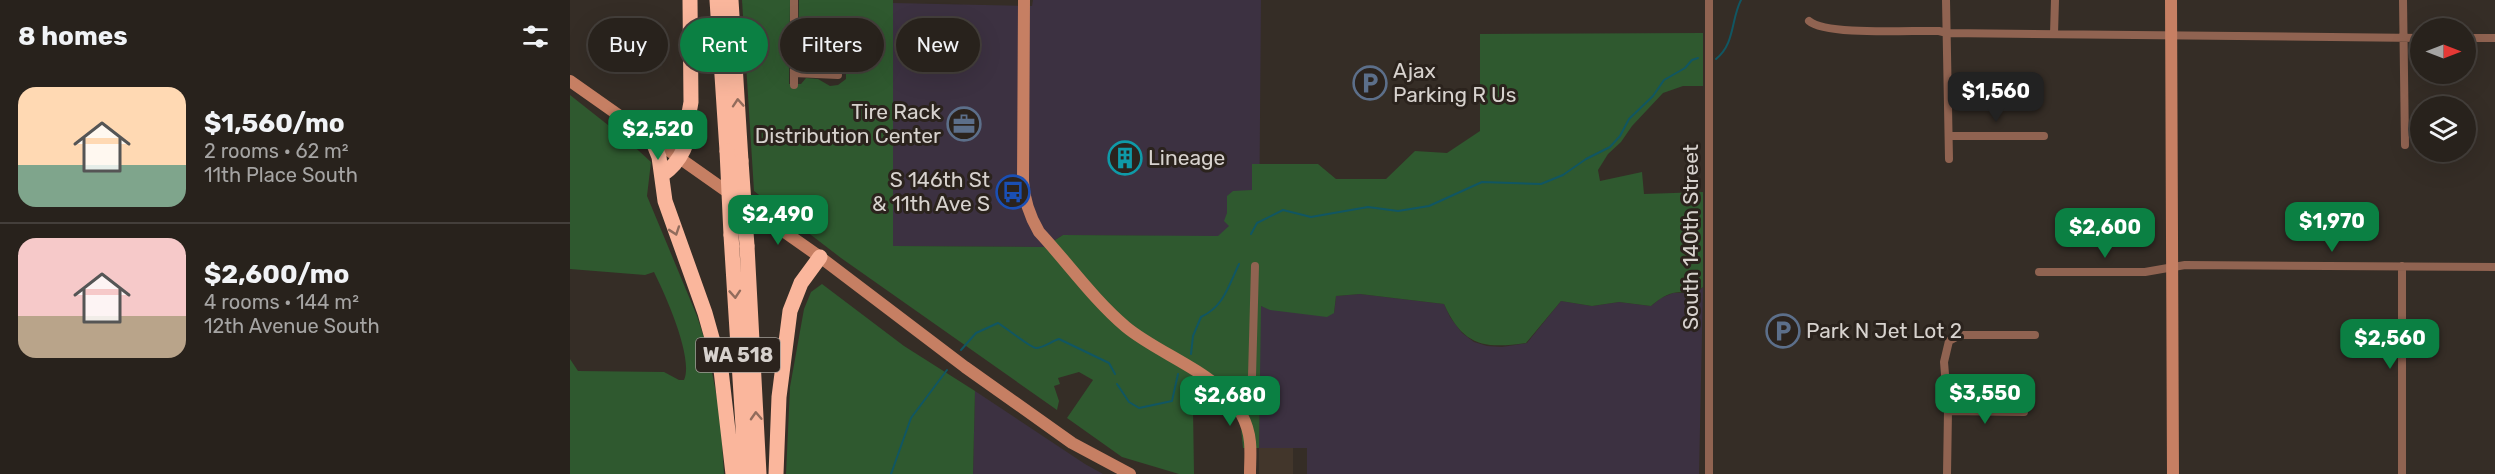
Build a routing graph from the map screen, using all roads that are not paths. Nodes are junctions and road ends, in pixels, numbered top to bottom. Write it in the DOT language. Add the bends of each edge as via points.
graph roads {
  1 [pos="690,0"];
  2 [pos="717,0"];
  3 [pos="731,0"];
  4 [pos="794,0"];
  5 [pos="1024,0"];
  6 [pos="1709,0"];
  7 [pos="1946,0"];
  8 [pos="2055,0"];
  9 [pos="2171,0"];
  10 [pos="2403,0"];
  11 [pos="690,18"];
  12 [pos="1809,21"];
  13 [pos="1947,33"];
  14 [pos="2054,34"];
  15 [pos="2171,34"];
  16 [pos="2403,37"];
  17 [pos="2410,37"];
  18 [pos="2476,38"];
  19 [pos="2495,38"];
  20 [pos="691,72"];
  21 [pos="693,72"];
  22 [pos="794,73"];
  23 [pos="838,75"];
  24 [pos="570,81"];
  25 [pos="794,85"];
  26 [pos="1949,136"];
  27 [pos="2044,136"];
  28 [pos="653,138"];
  29 [pos="2405,145"];
  30 [pos="680,159"];
  31 [pos="1949,159"];
  32 [pos="662,175"];
  33 [pos="820,257"];
  34 [pos="1255,266"];
  35 [pos="2402,266"];
  36 [pos="2172,267"];
  37 [pos="2495,267"];
  38 [pos="2039,272"];
  39 [pos="2035,335"];
  40 [pos="1234,403"];
  41 [pos="1947,411"];
  42 [pos="2024,412"];
  43 [pos="1250,459"];
  44 [pos="733,474"];
  45 [pos="746,474"];
  46 [pos="759,474"];
  47 [pos="776,474"];
  48 [pos="1130,474"];
  49 [pos="1244,474"];
  50 [pos="1250,474"];
  51 [pos="1710,474"];
  52 [pos="1947,474"];
  53 [pos="2173,474"];
  54 [pos="2402,474"];
  1 -- 11 [label="highway"];
  2 -- 45 [label="highway, WA 518, one-way, bridge"];
  46 -- 3 [label="highway, WA 518, one-way, bridge"];
  4 -- 22 [label="street"];
  5 -- 40 [label="street" via="1024,199 1031,220 1113,315 1138,336 1211,381"];
  6 -- 51 [label="street, South 140th Street"];
  7 -- 13 [label="street"];
  8 -- 14 [label="street"];
  9 -- 15 [label="street"];
  10 -- 16 [label="street"];
  12 -- 13 [label="street" via="1840,30"];
  13 -- 14 [label="street"];
  13 -- 26 [label="street"];
  14 -- 15 [label="street"];
  15 -- 16 [label="street"];
  15 -- 36 [label="street"];
  16 -- 17 [label="street"];
  16 -- 29 [label="street"];
  18 -- 19 [label="street"];
  20 -- 28 [label="highway" via="689,118 677,133"];
  21 -- 30 [label="highway" via="695,111"];
  22 -- 23 [label="street"];
  22 -- 25 [label="street"];
  24 -- 28 [label="street"];
  26 -- 27 [label="street"];
  26 -- 31 [label="street"];
  28 -- 30 [label="street"];
  28 -- 32 [label="highway"];
  30 -- 32 [label="highway"];
  30 -- 33 [label="street"];
  32 -- 44 [label="highway, one-way" via="665,201 721,370"];
  33 -- 47 [label="highway" via="801,283 790,311 778,409"];
  33 -- 48 [label="street" via="1072,443"];
  34 -- 40 [label="street" via="1252,376 1247,391"];
  35 -- 36 [label="street"];
  35 -- 37 [label="street"];
  35 -- 54 [label="street"];
  36 -- 38 [label="street" via="2145,272"];
  36 -- 53 [label="street"];
  39 -- 41 [label="street" via="1960,335 1949,341 1944,362"];
  40 -- 43 [label="street" via="1247,428"];
  41 -- 42 [label="street"];
  41 -- 52 [label="street"];
  43 -- 49 [label="street"];
  43 -- 50 [label="street"];
}
